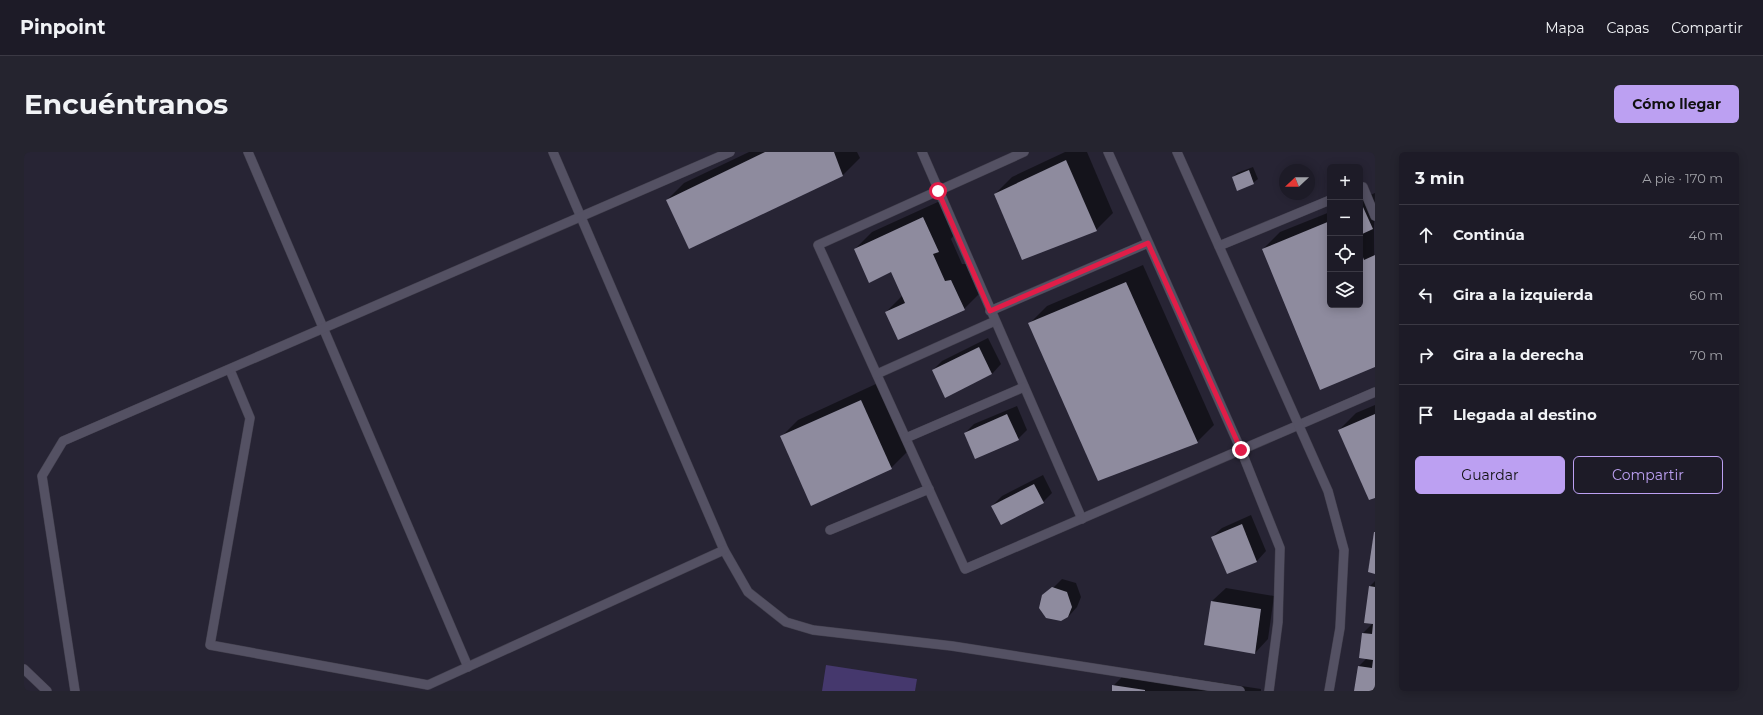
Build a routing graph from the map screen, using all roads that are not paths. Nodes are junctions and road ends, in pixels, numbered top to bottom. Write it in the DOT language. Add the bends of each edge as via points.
graph roads {
  1 [pos="248,152"];
  2 [pos="553,152"];
  3 [pos="730,152"];
  4 [pos="922,152"];
  5 [pos="1024,152"];
  6 [pos="1108,152"];
  7 [pos="1177,152"];
  8 [pos="1363,189"];
  9 [pos="938,191"];
  10 [pos="1327,201"];
  11 [pos="1375,216"];
  12 [pos="580,218"];
  13 [pos="1148,243"];
  14 [pos="1219,246"];
  15 [pos="990,311"];
  16 [pos="995,322"];
  17 [pos="324,329"];
  18 [pos="230,370"];
  19 [pos="877,374"];
  20 [pos="1024,387"];
  21 [pos="1375,392"];
  22 [pos="1300,425"];
  23 [pos="906,438"];
  24 [pos="1241,450"];
  25 [pos="929,489"];
  26 [pos="1082,519"];
  27 [pos="830,530"];
  28 [pos="724,550"];
  29 [pos="468,667"];
  30 [pos="24,669"];
  31 [pos="47,691"];
  32 [pos="75,691"];
  33 [pos="1240,691"];
  34 [pos="1269,691"];
  35 [pos="1329,691"];
  1 -- 17 [label="lane"];
  2 -- 12 [label="lane"];
  3 -- 12 [label="lane"];
  4 -- 9 [label="lane"];
  5 -- 9 [label="lane"];
  6 -- 13 [label="lane"];
  7 -- 14 [label="lane"];
  8 -- 11 [label="lane"];
  9 -- 15 [label="lane"];
  9 -- 19 [label="lane" via="818,246"];
  10 -- 14 [label="lane"];
  12 -- 17 [label="lane"];
  12 -- 28 [label="lane"];
  13 -- 15 [label="lane"];
  13 -- 24 [label="lane"];
  14 -- 22 [label="lane"];
  15 -- 16 [label="lane"];
  16 -- 19 [label="lane"];
  16 -- 20 [label="lane"];
  17 -- 18 [label="lane"];
  17 -- 29 [label="lane"];
  18 -- 29 [label="lane" via="250,418 210,645 428,685"];
  18 -- 32 [label="lane" via="63,441 42,476"];
  19 -- 23 [label="lane"];
  20 -- 23 [label="lane"];
  20 -- 26 [label="lane"];
  21 -- 22 [label="lane"];
  22 -- 24 [label="lane"];
  22 -- 35 [label="lane" via="1328,490 1344,550 1340,628"];
  23 -- 25 [label="lane"];
  24 -- 26 [label="lane"];
  24 -- 34 [label="lane" via="1280,548 1278,622"];
  25 -- 26 [label="lane" via="965,568"];
  25 -- 27 [label="lane"];
  28 -- 29 [label="lane"];
  28 -- 33 [label="lane" via="748,592 786,622 813,630 952,646"];
  30 -- 31 [label="lane"];
}
